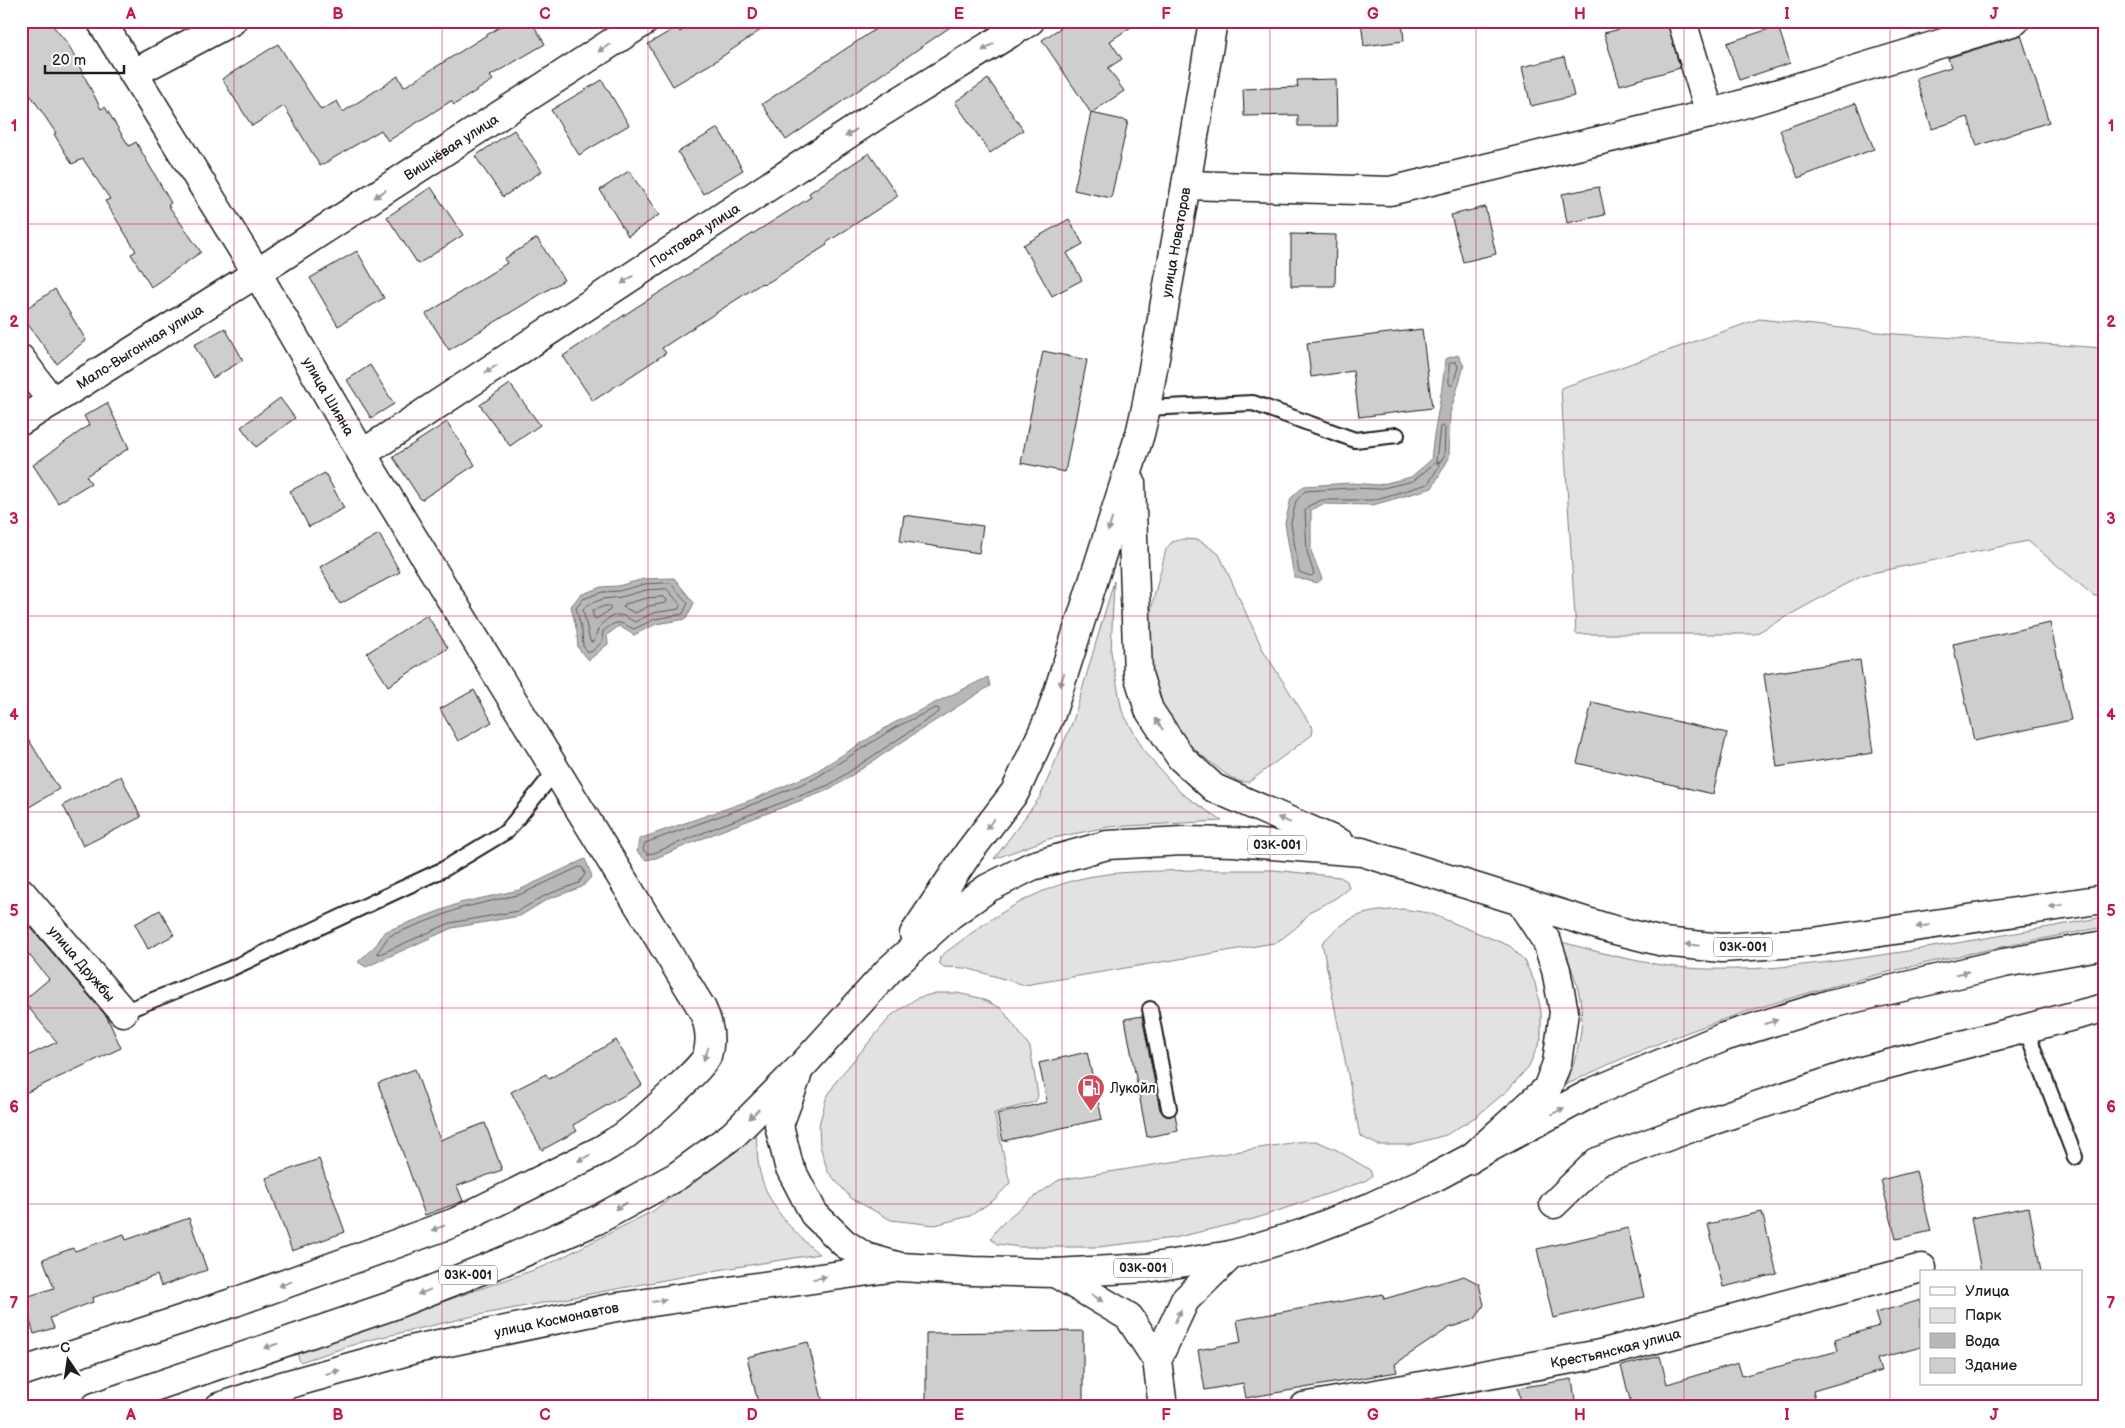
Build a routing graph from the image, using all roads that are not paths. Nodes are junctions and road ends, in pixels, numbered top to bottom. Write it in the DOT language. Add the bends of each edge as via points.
graph roads {
  1 [pos="101,21"];
  2 [pos="232,21"];
  3 [pos="645,21"];
  4 [pos="1030,21"];
  5 [pos="1212,21"];
  6 [pos="1682,21"];
  7 [pos="2015,21"];
  8 [pos="134,73"];
  9 [pos="1710,114"];
  10 [pos="1186,186"];
  11 [pos="257,273"];
  12 [pos="21,358"];
  13 [pos="52,402"];
  14 [pos="1146,408"];
  15 [pos="21,422"];
  16 [pos="1397,435"];
  17 [pos="362,454"];
  18 [pos="1130,462"];
  19 [pos="557,769"];
  20 [pos="1362,852"];
  21 [pos="21,892"];
  22 [pos="2104,899"];
  23 [pos="1520,901"];
  24 [pos="2104,945"];
  25 [pos="889,970"];
  26 [pos="2104,1008"];
  27 [pos="1150,1009"];
  28 [pos="124,1012"];
  29 [pos="2025,1027"];
  30 [pos="801,1067"];
  31 [pos="1168,1108"];
  32 [pos="2075,1157"];
  33 [pos="1469,1160"];
  34 [pos="1554,1204"];
  35 [pos="1231,1255"];
  36 [pos="900,1267"];
  37 [pos="1922,1268"];
  38 [pos="1055,1273"];
  39 [pos="1157,1360"];
  40 [pos="21,1372"];
  41 [pos="95,1407"];
  42 [pos="220,1407"];
  43 [pos="1162,1407"];
  44 [pos="1303,1407"];
  1 -- 8 [label="street, улица Шияна"];
  2 -- 8 [label="street"];
  3 -- 11 [label="street, Вишнёвая улица, one-way"];
  4 -- 17 [label="street, Почтовая улица, one-way" via="877,115"];
  5 -- 10 [label="street, улица Новаторов"];
  6 -- 9 [label="street"];
  7 -- 9 [label="street"];
  8 -- 11 [label="street, улица Шияна"];
  9 -- 10 [label="street" via="1390,191"];
  10 -- 14 [label="street, улица Новаторов"];
  11 -- 13 [label="street, Мало-Выгонная улица"];
  11 -- 17 [label="street, улица Шияна"];
  12 -- 13 [label="street"];
  13 -- 15 [label="street, Мало-Выгонная улица"];
  14 -- 16 [label="lane" via="1253,403 1355,440"];
  14 -- 18 [label="street, улица Новаторов"];
  17 -- 19 [label="street, улица Шияна"];
  20 -- 18 [label="street, one-way" via="1214,788 1181,758 1149,710 1138,674"];
  18 -- 25 [label="street, улица Новаторов, one-way" via="1051,714 1019,783"];
  19 -- 28 [label="lane" via="507,831 444,869 230,969"];
  19 -- 40 [label="street, улица Шияна, one-way" via="702,1007 710,1042 706,1058 622,1137 456,1222 235,1302"];
  20 -- 23 [label="street, 03К-001"];
  20 -- 25 [label="street, 03К-001" via="1182,840 1107,845 1032,866 988,888 950,915"];
  21 -- 28 [label="street, улица Дружбы"];
  22 -- 23 [label="street, 03К-001, one-way" via="1813,942 1722,948 1663,942"];
  23 -- 33 [label="street, 03К-001" via="1546,942 1556,970 1564,1012 1558,1062 1547,1088"];
  33 -- 24 [label="street, 03К-001, one-way" via="1593,1092 1724,1037 1840,1001 2004,963"];
  25 -- 30 [label="street, 03К-001"];
  26 -- 29 [label="street"];
  27 -- 31 [label="lane"];
  29 -- 32 [label="lane"];
  29 -- 34 [label="street" via="1858,1072 1597,1162"];
  30 -- 36 [label="street, 03К-001" via="779,1125 789,1166 814,1214 844,1243 865,1257"];
  30 -- 41 [label="street, 03К-001, one-way" via="733,1135 677,1176 597,1220 391,1306"];
  33 -- 35 [label="street, 03К-001" via="1368,1208 1301,1234"];
  35 -- 38 [label="street, 03К-001" via="1147,1268"];
  39 -- 35 [label="street, one-way" via="1185,1300"];
  36 -- 38 [label="street, 03К-001"];
  42 -- 36 [label="street, улица Космонавтов / 03К-001, one-way" via="415,1349 611,1308"];
  37 -- 44 [label="street, Крестьянская улица" via="1600,1354"];
  38 -- 39 [label="street, one-way" via="1129,1317"];
  39 -- 43 [label="street"];
}
